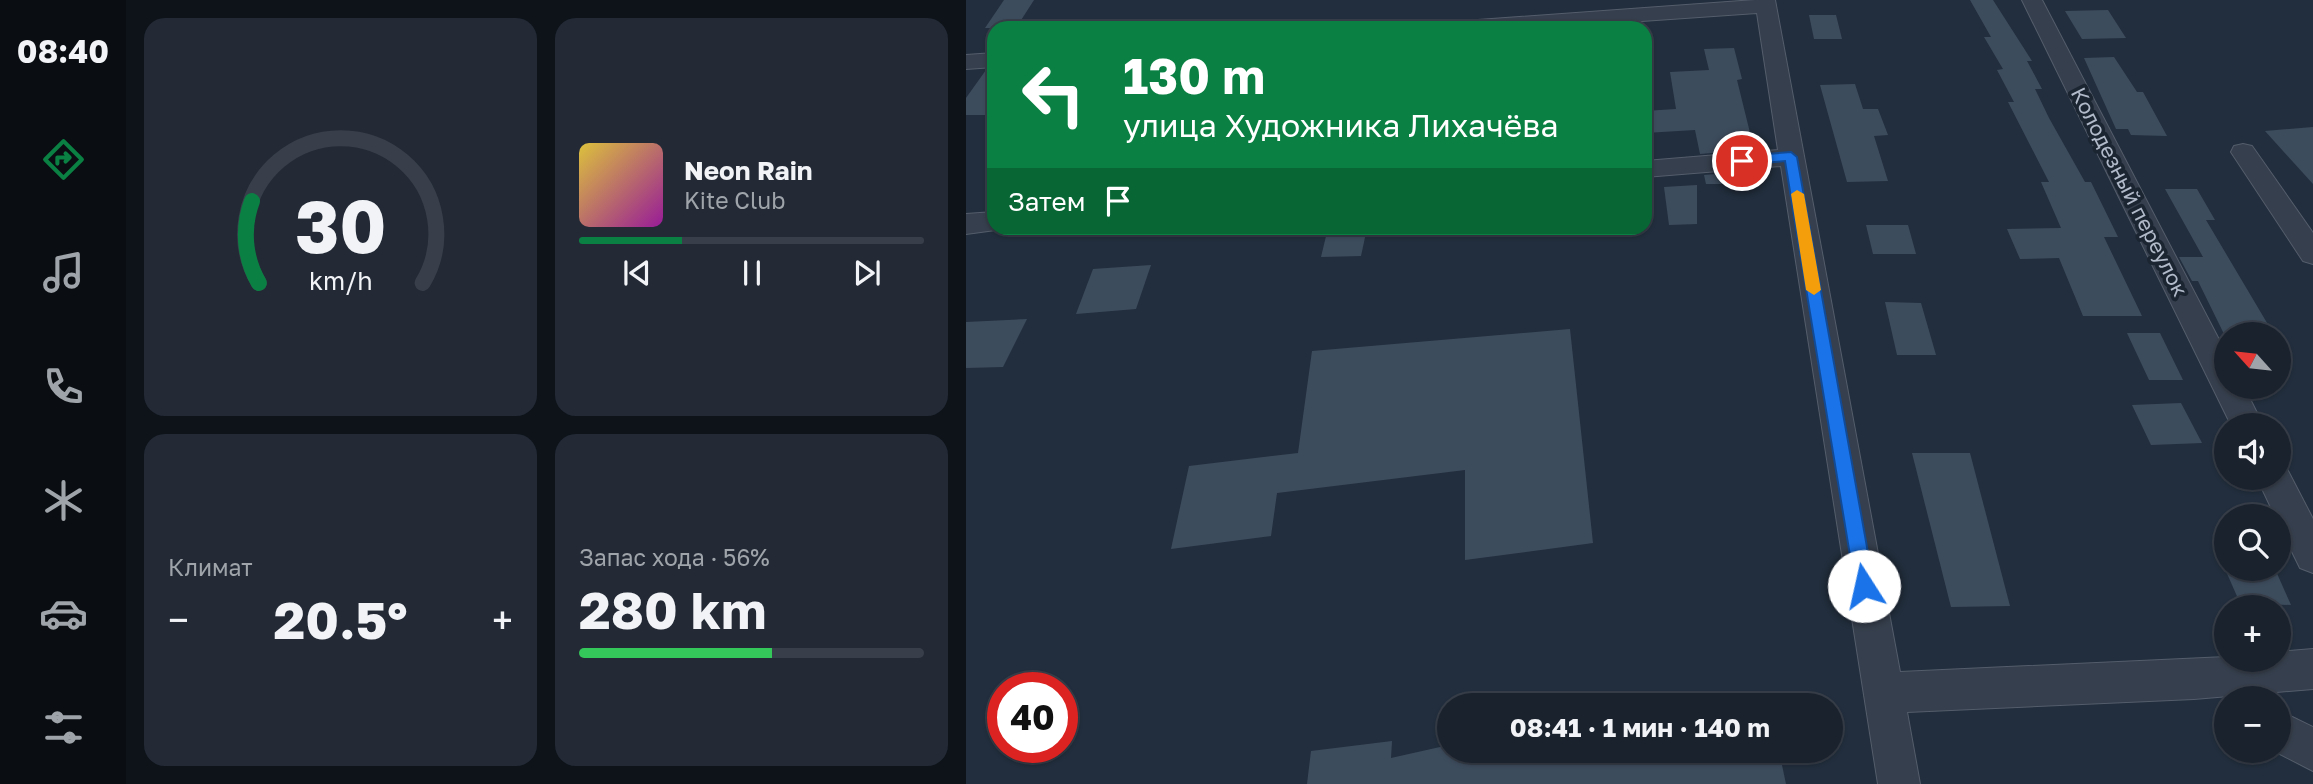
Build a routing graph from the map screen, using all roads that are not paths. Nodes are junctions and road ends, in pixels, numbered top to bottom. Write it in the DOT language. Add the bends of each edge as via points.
graph roads {
  1 [pos="2032,0"];
  2 [pos="1766,3"];
  3 [pos="1538,21"];
  4 [pos="987,60"];
  5 [pos="966,62"];
  6 [pos="2243,152"];
  7 [pos="1791,157"];
  8 [pos="1652,168"];
  9 [pos="987,222"];
  10 [pos="966,224"];
  11 [pos="2313,254"];
  12 [pos="2214,359"];
  13 [pos="2280,490"];
  14 [pos="2313,556"];
  15 [pos="2313,669"];
  16 [pos="2210,688"];
  17 [pos="1883,694"];
  18 [pos="2291,737"];
  19 [pos="2313,750"];
  20 [pos="1899,784"];
  1 -- 12 [label="street, Колодезный переулок"];
  2 -- 3 [label="street"];
  2 -- 7 [label="street"];
  4 -- 5 [label="street"];
  6 -- 11 [label="street"];
  7 -- 8 [label="street"];
  7 -- 17 [label="street"];
  9 -- 10 [label="street"];
  13 -- 14 [label="street"];
  15 -- 16 [label="street"];
  16 -- 17 [label="street"];
  17 -- 20 [label="street"];
  18 -- 19 [label="street"];
}
